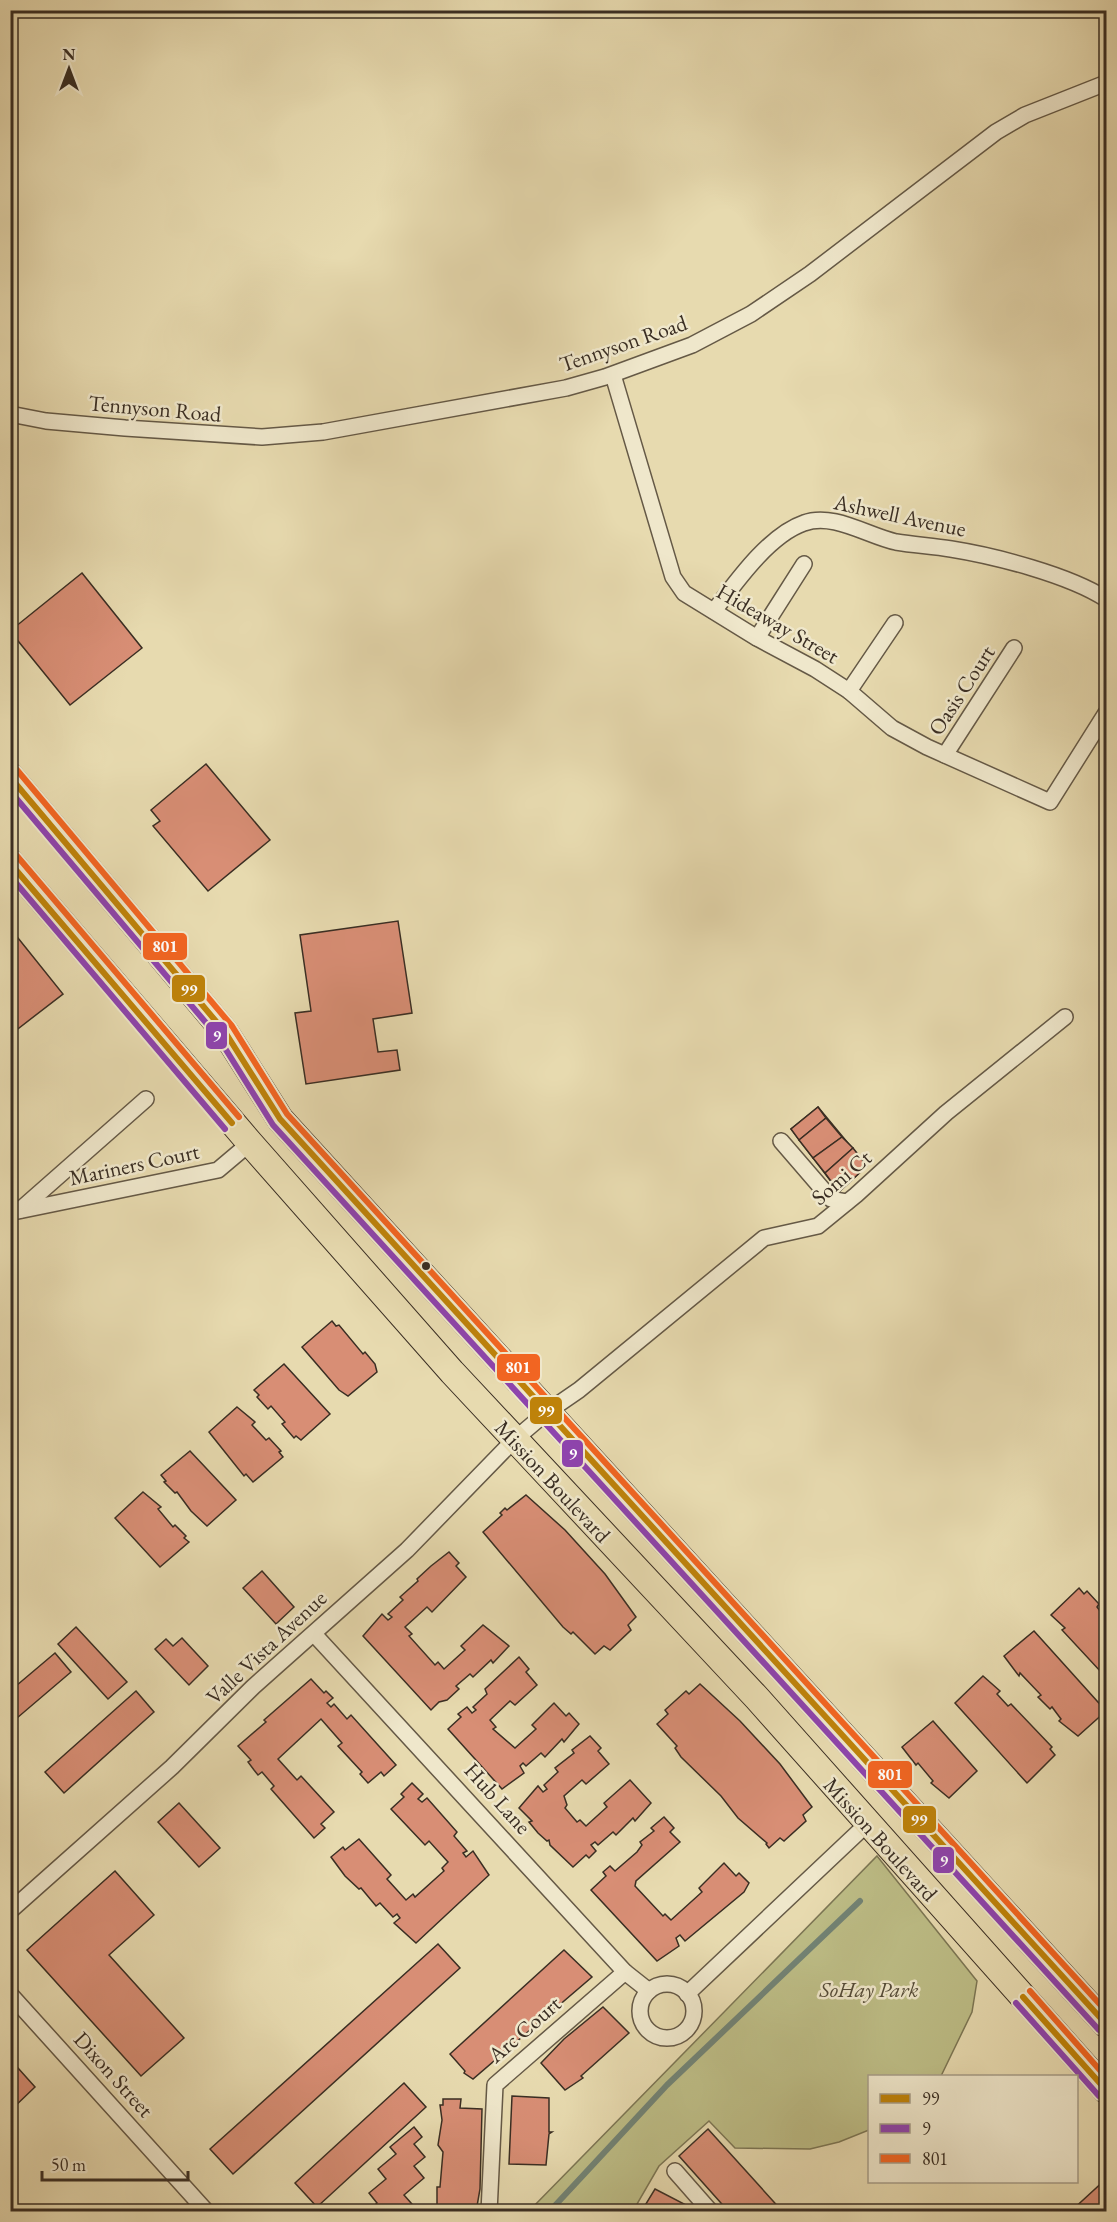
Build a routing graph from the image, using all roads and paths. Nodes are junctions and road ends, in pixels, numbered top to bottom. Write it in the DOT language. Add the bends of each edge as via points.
graph roads {
  1 [pos="1107,83"];
  2 [pos="612,375"];
  3 [pos="10,414"];
  4 [pos="46,421"];
  5 [pos="10,424"];
  6 [pos="804,564"];
  7 [pos="1107,599"];
  8 [pos="714,611"];
  9 [pos="895,623"];
  10 [pos="757,638"];
  11 [pos="1014,648"];
  12 [pos="849,691"];
  13 [pos="1107,713"];
  14 [pos="945,755"];
  15 [pos="10,776"];
  16 [pos="10,862"];
  17 [pos="1065,1017"];
  18 [pos="146,1100"];
  19 [pos="782,1141"];
  20 [pos="250,1143"];
  21 [pos="847,1202"];
  22 [pos="14,1214"];
  23 [pos="547,1412"];
  24 [pos="514,1440"];
  25 [pos="314,1634"];
  26 [pos="867,1824"];
  27 [pos="10,1911"];
  28 [pos="625,1972"];
  29 [pos="649,1991"];
  30 [pos="10,1994"];
  31 [pos="687,1994"];
  32 [pos="1107,2024"];
  33 [pos="1107,2090"];
  34 [pos="675,2171"];
  35 [pos="706,2210"];
  36 [pos="207,2211"];
  37 [pos="489,2211"];
  1 -- 2 [label="street, Tennyson Road" via="1025,115 996,132 810,274 751,314 692,345"];
  2 -- 4 [label="street, Tennyson Road" via="566,388 425,414 323,432 262,437"];
  2 -- 8 [label="street, Hideaway Street" via="673,577 684,593"];
  3 -- 4 [label="street, Tennyson Road"];
  4 -- 5 [label="street, Tennyson Road"];
  6 -- 10 [label="street"];
  7 -- 8 [label="street, Ashwell Avenue" via="1012,561 896,542 821,520 792,527 742,574"];
  8 -- 10 [label="street, Hideaway Street"];
  9 -- 12 [label="street"];
  10 -- 12 [label="street, Hideaway Street"];
  11 -- 14 [label="street, Oasis Court"];
  12 -- 14 [label="street, Hideaway Street" via="892,728"];
  13 -- 14 [label="street, Hideaway Street" via="1050,802"];
  15 -- 23 [label="main road, Mission Boulevard" via="225,1032 280,1119"];
  16 -- 20 [label="main road, Mission Boulevard"];
  17 -- 21 [label="street, Somi Ct" via="946,1113"];
  18 -- 22 [label="street, Mariners Court"];
  19 -- 21 [label="street" via="831,1199"];
  20 -- 22 [label="street, Mariners Court" via="218,1170"];
  20 -- 24 [label="main road, Mission Boulevard"];
  21 -- 23 [label="street, Somi Ct" via="818,1226 764,1238"];
  23 -- 24 [label="street, Valle Vista Avenue"];
  23 -- 32 [label="main road, Mission Boulevard"];
  24 -- 25 [label="street, Valle Vista Avenue" via="407,1550"];
  24 -- 26 [label="main road, Mission Boulevard" via="757,1698"];
  25 -- 27 [label="street, Valle Vista Avenue"];
  25 -- 28 [label="street, Hub Lane"];
  26 -- 31 [label="street"];
  26 -- 33 [label="main road, Mission Boulevard"];
  28 -- 29 [label="street, Hub Lane"];
  28 -- 37 [label="street, Arc Court" via="495,2085"];
  29 -- 31 [label="street" via="670,1984"];
  29 -- 31 [label="street" via="641,2002 641,2020 649,2031 665,2038 682,2033 690,2024 693,2007"];
  30 -- 36 [label="street, Dixon Street"];
  34 -- 35 [label="street"];
}
